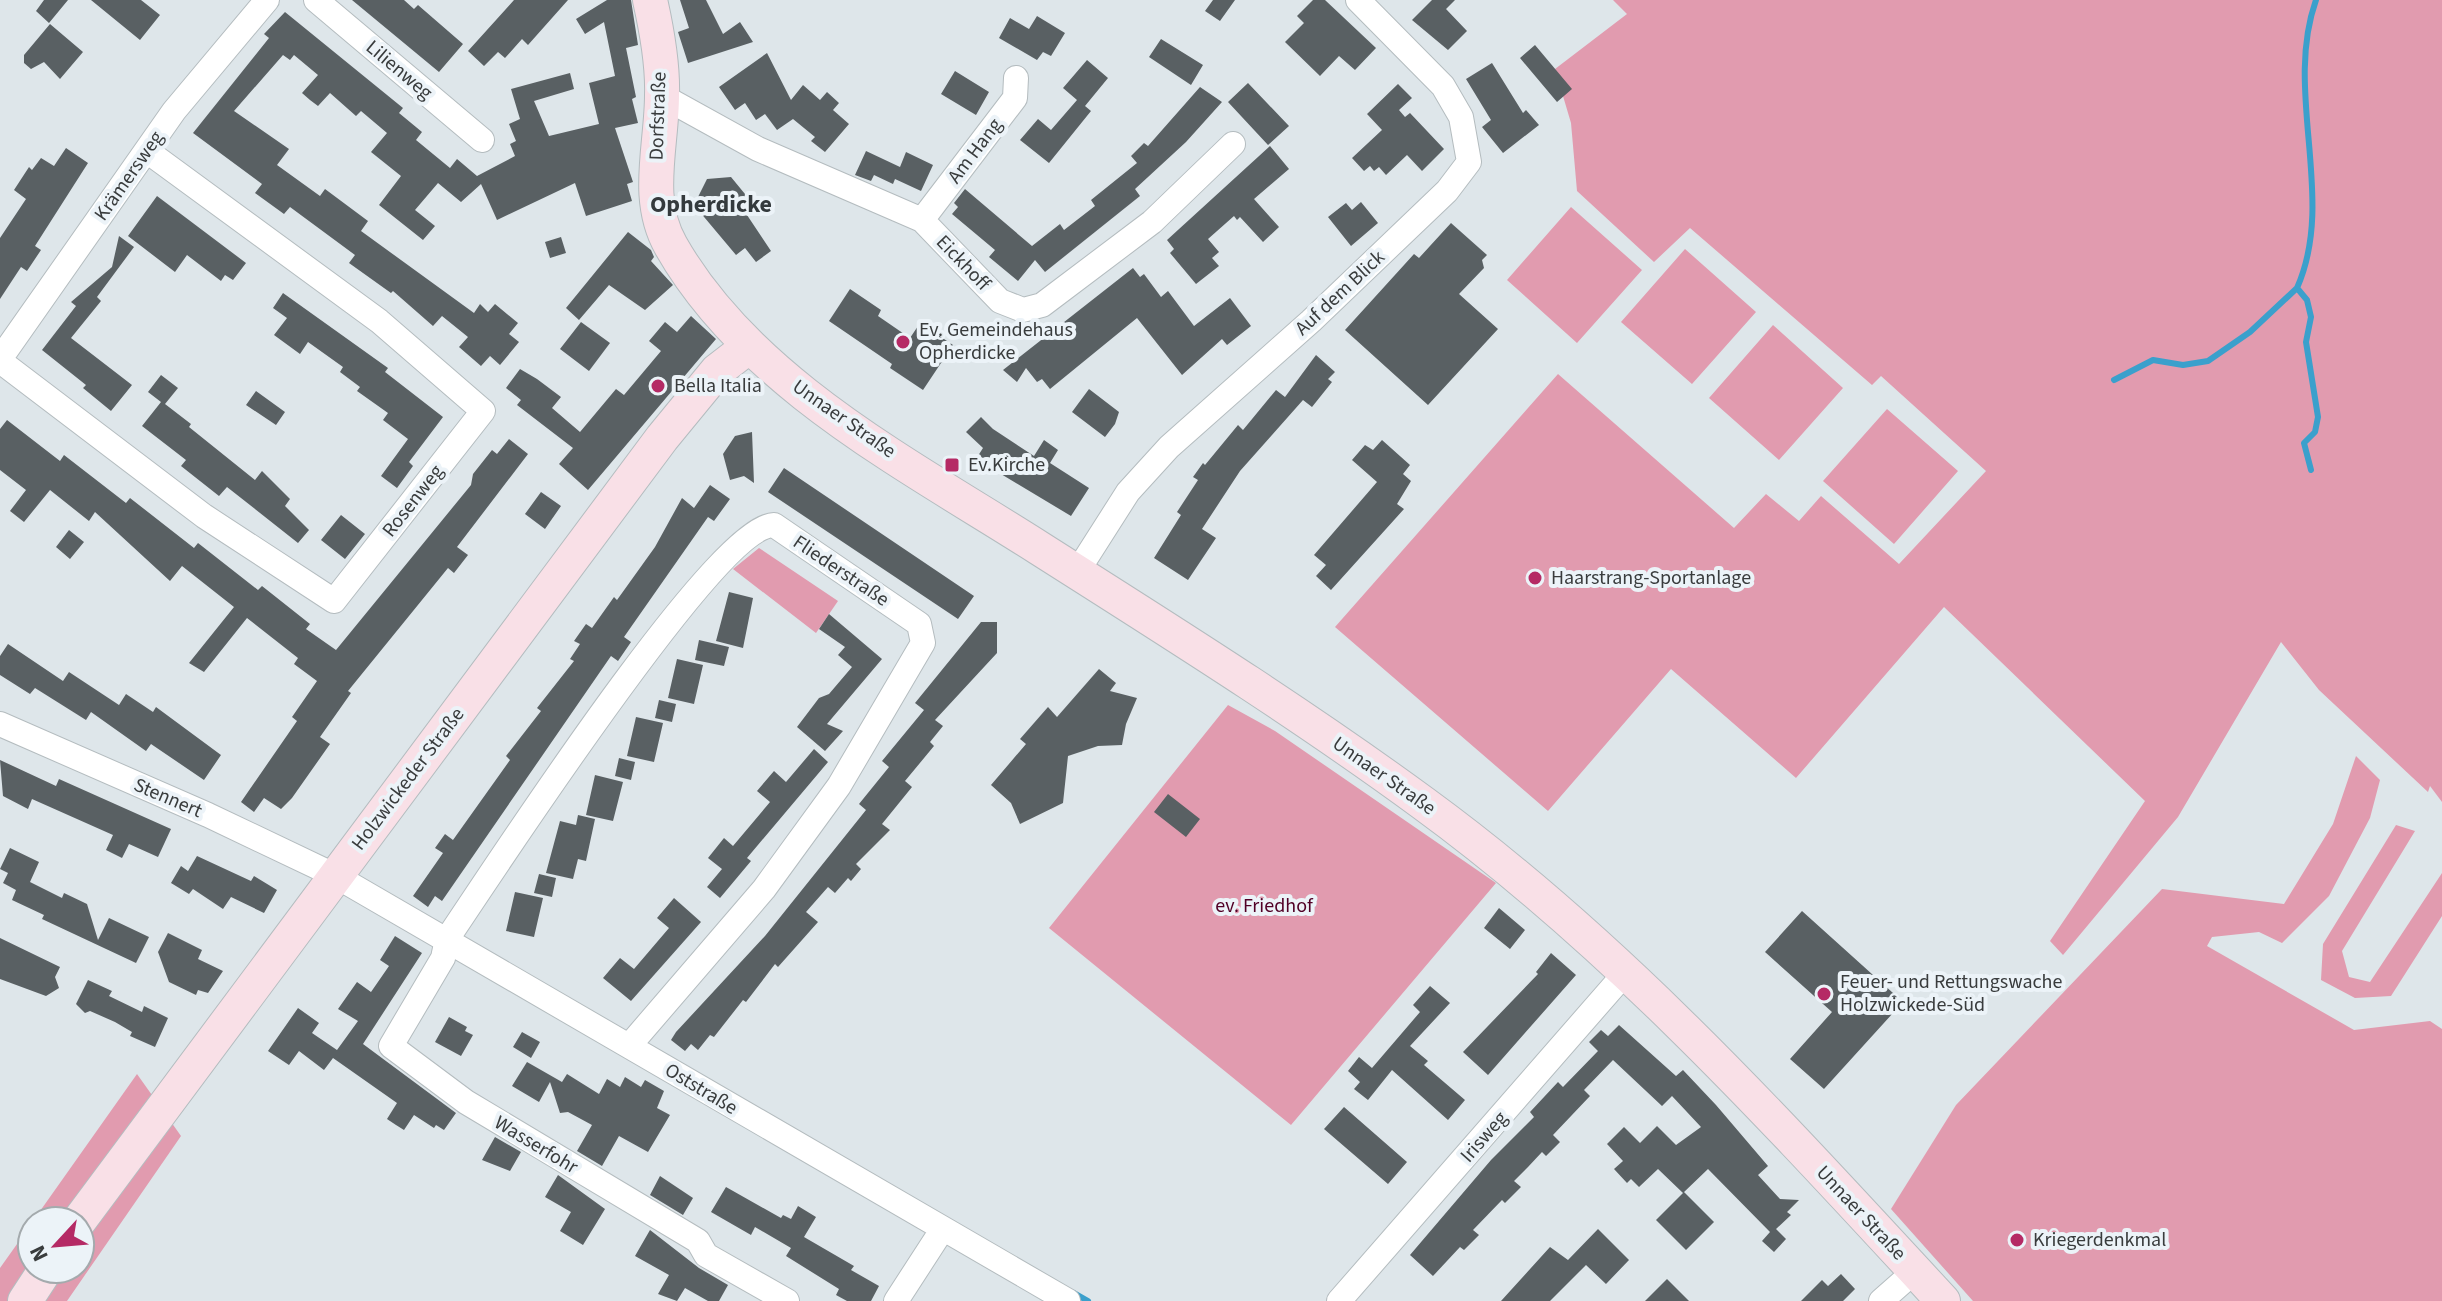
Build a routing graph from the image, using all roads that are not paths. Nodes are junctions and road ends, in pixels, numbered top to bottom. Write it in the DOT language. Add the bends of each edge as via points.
graph roads {
  1 [pos="267,0"];
  2 [pos="316,0"];
  3 [pos="650,0"];
  4 [pos="1358,0"];
  5 [pos="1016,78"];
  6 [pos="662,96"];
  7 [pos="482,140"];
  8 [pos="1233,144"];
  9 [pos="147,151"];
  10 [pos="922,220"];
  11 [pos="748,347"];
  12 [pos="0,360"];
  13 [pos="1077,572"];
  14 [pos="0,724"];
  15 [pos="334,875"];
  16 [pos="447,939"];
  17 [pos="1627,971"];
  18 [pos="629,1046"];
  19 [pos="91,1205"];
  20 [pos="942,1230"];
  21 [pos="1915,1271"];
  22 [pos="787,1301"];
  23 [pos="896,1301"];
  24 [pos="1068,1301"];
  25 [pos="1339,1301"];
  26 [pos="1881,1301"];
  27 [pos="1943,1301"];
  1 -- 9 [label="street, Krämersweg"];
  2 -- 7 [label="street, Lilienweg"];
  3 -- 6 [label="main road, Dorfstraße"];
  4 -- 13 [label="street, Auf dem Blick" via="1443,86 1461,117 1469,162 1447,191 1379,256 1169,447 1128,492"];
  5 -- 10 [label="street, Am Hang" via="1015,98"];
  6 -- 10 [label="street, Eickhoff" via="758,149"];
  6 -- 11 [label="main road, Dorfstraße" via="656,184 660,224 683,265"];
  8 -- 10 [label="street, Eickhoff" via="1152,222 1042,305 1023,310 1000,301"];
  9 -- 12 [label="street, Krämersweg"];
  9 -- 12 [label="street, Rosenweg" via="379,321 483,411 334,601 204,516"];
  11 -- 13 [label="main road, Unnaer Straße" via="824,407"];
  11 -- 15 [label="main road, Holzwickeder Straße" via="717,371 662,438"];
  13 -- 17 [label="main road, Unnaer Straße" via="1427,806"];
  14 -- 15 [label="street, Stennert"];
  15 -- 16 [label="street, Oststraße"];
  15 -- 19 [label="main road, Holzwickeder Straße"];
  16 -- 18 [label="street, Oststraße"];
  16 -- 18 [label="street, Fliederstraße" via="657,636 729,555 764,525 774,525 919,624 923,643 839,786 774,876"];
  16 -- 22 [label="street, Wasserfohr" via="443,958 391,1046 466,1102 698,1241 706,1255"];
  17 -- 21 [label="main road, Unnaer Straße" via="1712,1053"];
  17 -- 25 [label="street, Irisweg"];
  18 -- 20 [label="street, Oststraße"];
  20 -- 23 [label="street"];
  20 -- 24 [label="street, Oststraße"];
  21 -- 26 [label="street"];
  21 -- 27 [label="main road, Unnaer Straße"];
}
